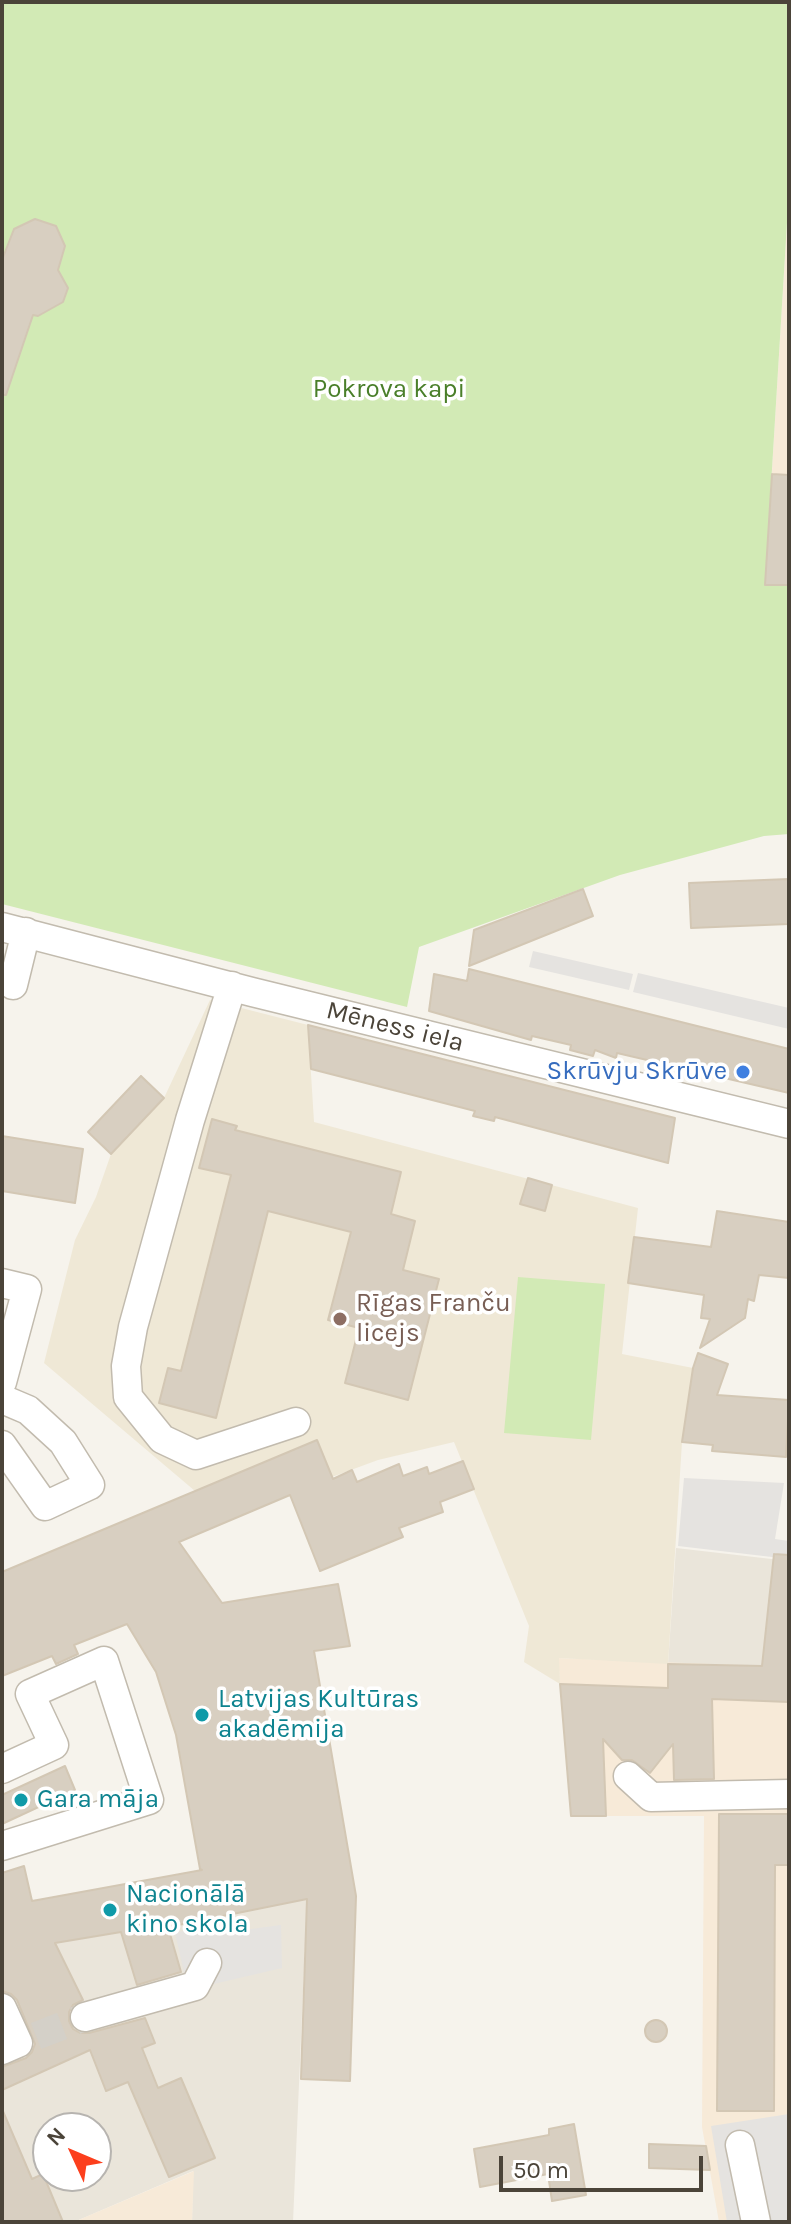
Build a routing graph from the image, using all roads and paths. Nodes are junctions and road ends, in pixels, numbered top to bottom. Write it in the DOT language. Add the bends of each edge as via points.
graph roads {
  1 [pos="14,929"];
  2 [pos="13,985"];
  3 [pos="232,986"];
  4 [pos="789,1124"];
  5 [pos="2,1283"];
  6 [pos="2,1382"];
  7 [pos="2,1399"];
  8 [pos="296,1422"];
  9 [pos="2,1445"];
  10 [pos="2,1769"];
  11 [pos="628,1776"];
  12 [pos="789,1794"];
  13 [pos="2,1846"];
  14 [pos="207,1963"];
  15 [pos="2,2008"];
  16 [pos="85,2017"];
  17 [pos="19,2043"];
  18 [pos="740,2145"];
  19 [pos="756,2222"];
  1 -- 2 [label="street"];
  1 -- 3 [label="street, Mēness iela"];
  3 -- 4 [label="street, Mēness iela"];
  3 -- 8 [label="street" via="133,1327 126,1366 128,1397 162,1439 196,1455"];
  5 -- 6 [label="street" via="27,1289"];
  7 -- 9 [label="street" via="28,1410 63,1442 90,1485 45,1506"];
  10 -- 13 [label="street" via="54,1745 30,1694 104,1661 149,1800"];
  11 -- 12 [label="street" via="651,1797"];
  14 -- 16 [label="street" via="195,1986"];
  15 -- 17 [label="street"];
  18 -- 19 [label="street"];
}
